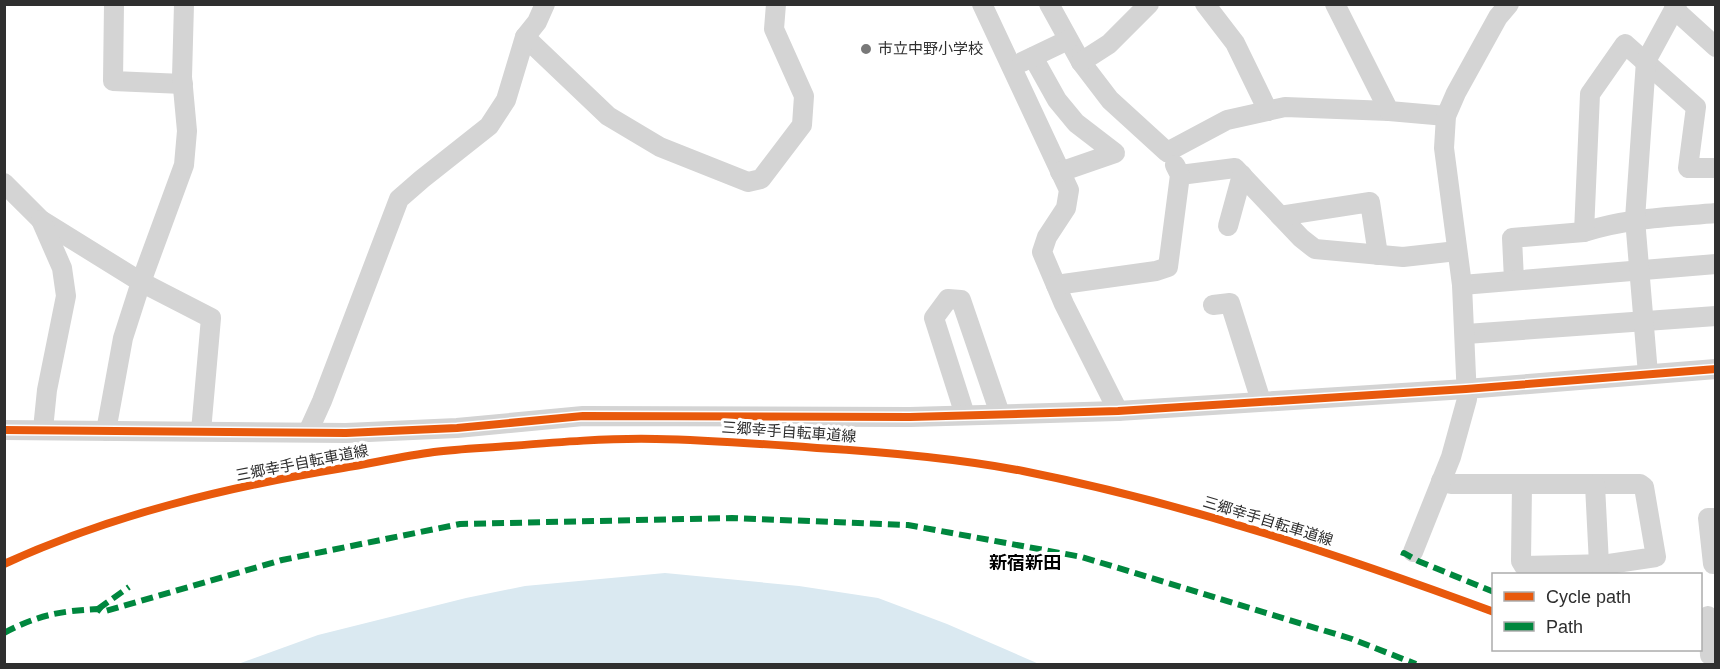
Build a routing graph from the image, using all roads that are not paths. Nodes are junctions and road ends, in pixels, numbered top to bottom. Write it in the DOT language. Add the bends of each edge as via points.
graph roads {
  1 [pos="114,4"];
  2 [pos="184,4"];
  3 [pos="545,4"];
  4 [pos="776,4"];
  5 [pos="982,4"];
  6 [pos="1049,4"];
  7 [pos="1149,4"];
  8 [pos="1205,4"];
  9 [pos="1335,4"];
  10 [pos="1509,4"];
  11 [pos="1675,7"];
  12 [pos="525,37"];
  13 [pos="1068,40"];
  14 [pos="1716,46"];
  15 [pos="1033,57"];
  16 [pos="1646,61"];
  17 [pos="1080,62"];
  18 [pos="1011,67"];
  19 [pos="183,84"];
  20 [pos="1268,111"];
  21 [pos="1389,111"];
  22 [pos="1446,116"];
  23 [pos="1167,153"];
  24 [pos="1716,168"];
  25 [pos="1060,172"];
  26 [pos="1180,175"];
  27 [pos="1242,175"];
  28 [pos="4,183"];
  29 [pos="1716,213"];
  30 [pos="1280,216"];
  31 [pos="1635,219"];
  32 [pos="41,220"];
  33 [pos="1228,226"];
  34 [pos="1584,232"];
  35 [pos="1457,251"];
  36 [pos="1378,255"];
  37 [pos="1716,264"];
  38 [pos="1640,269"];
  39 [pos="1514,280"];
  40 [pos="141,282"];
  41 [pos="1056,285"];
  42 [pos="1462,285"];
  43 [pos="1213,305"];
  44 [pos="1716,316"];
  45 [pos="1644,321"];
  46 [pos="1466,334"];
  47 [pos="1716,369"];
  48 [pos="1648,374"];
  49 [pos="1466,389"];
  50 [pos="1260,401"];
  51 [pos="1118,411"];
  52 [pos="1000,414"];
  53 [pos="965,416"];
  54 [pos="43,429"];
  55 [pos="4,430"];
  56 [pos="106,431"];
  57 [pos="201,431"];
  58 [pos="308,432"];
  59 [pos="1441,481"];
  60 [pos="1522,485"];
  61 [pos="1595,485"];
  62 [pos="1716,518"];
  63 [pos="1413,552"];
  64 [pos="1716,564"];
  65 [pos="1606,567"];
  66 [pos="1708,616"];
  67 [pos="1716,658"];
  1 -- 19 [label="street" via="113,81"];
  2 -- 19 [label="street"];
  3 -- 12 [label="street"];
  4 -- 12 [label="street" via="774,29 804,96 802,125 761,179 748,182 660,147 608,116"];
  5 -- 18 [label="street"];
  6 -- 13 [label="street"];
  7 -- 17 [label="street" via="1109,44"];
  8 -- 20 [label="street" via="1235,43"];
  9 -- 21 [label="street"];
  10 -- 22 [label="street"];
  11 -- 14 [label="street"];
  11 -- 16 [label="street"];
  12 -- 58 [label="street" via="498,115 399,199"];
  13 -- 15 [label="street"];
  13 -- 17 [label="street"];
  15 -- 18 [label="street"];
  15 -- 25 [label="street" via="1057,100 1076,123 1116,153"];
  16 -- 24 [label="street" via="1696,107 1689,168"];
  16 -- 31 [label="street"];
  16 -- 34 [label="street" via="1625,44 1590,94"];
  17 -- 23 [label="street" via="1110,100"];
  18 -- 25 [label="street"];
  19 -- 40 [label="street" via="187,131 184,165"];
  20 -- 21 [label="street" via="1285,107"];
  20 -- 23 [label="street" via="1227,120"];
  21 -- 22 [label="street"];
  22 -- 35 [label="street" via="1444,148"];
  23 -- 26 [label="street"];
  25 -- 41 [label="street" via="1069,190 1066,208 1042,252"];
  26 -- 27 [label="street" via="1235,168"];
  26 -- 41 [label="street" via="1168,267"];
  27 -- 30 [label="street"];
  27 -- 33 [label="street"];
  28 -- 32 [label="street"];
  29 -- 31 [label="street"];
  30 -- 36 [label="street" via="1315,249"];
  30 -- 36 [label="street" via="1370,202"];
  31 -- 34 [label="street"];
  31 -- 38 [label="street"];
  32 -- 40 [label="street"];
  32 -- 54 [label="street" via="62,268 66,296"];
  34 -- 39 [label="street" via="1512,238"];
  35 -- 36 [label="street" via="1403,257"];
  35 -- 42 [label="street"];
  37 -- 38 [label="street"];
  38 -- 39 [label="street"];
  38 -- 45 [label="street"];
  39 -- 42 [label="street"];
  40 -- 56 [label="street" via="123,338"];
  40 -- 57 [label="street" via="211,318"];
  41 -- 51 [label="street"];
  42 -- 46 [label="street"];
  43 -- 50 [label="street" via="1230,303"];
  44 -- 45 [label="street"];
  45 -- 46 [label="street"];
  45 -- 48 [label="street"];
  46 -- 49 [label="street"];
  47 -- 48 [label="street"];
  48 -- 49 [label="street"];
  49 -- 50 [label="street"];
  49 -- 59 [label="street" via="1467,399"];
  50 -- 51 [label="street"];
  51 -- 52 [label="street"];
  52 -- 53 [label="street"];
  52 -- 53 [label="street" via="961,300 948,299 934,318"];
  53 -- 58 [label="street" via="583,416 396,432"];
  54 -- 55 [label="street"];
  54 -- 56 [label="street"];
  56 -- 57 [label="street"];
  57 -- 58 [label="street"];
  59 -- 60 [label="street"];
  59 -- 63 [label="street"];
  60 -- 61 [label="street"];
  60 -- 65 [label="street" via="1524,566"];
  61 -- 65 [label="street"];
  61 -- 65 [label="street" via="1644,487 1656,557"];
  62 -- 64 [label="street" via="1708,518"];
  66 -- 67 [label="street" via="1710,655"];
}
